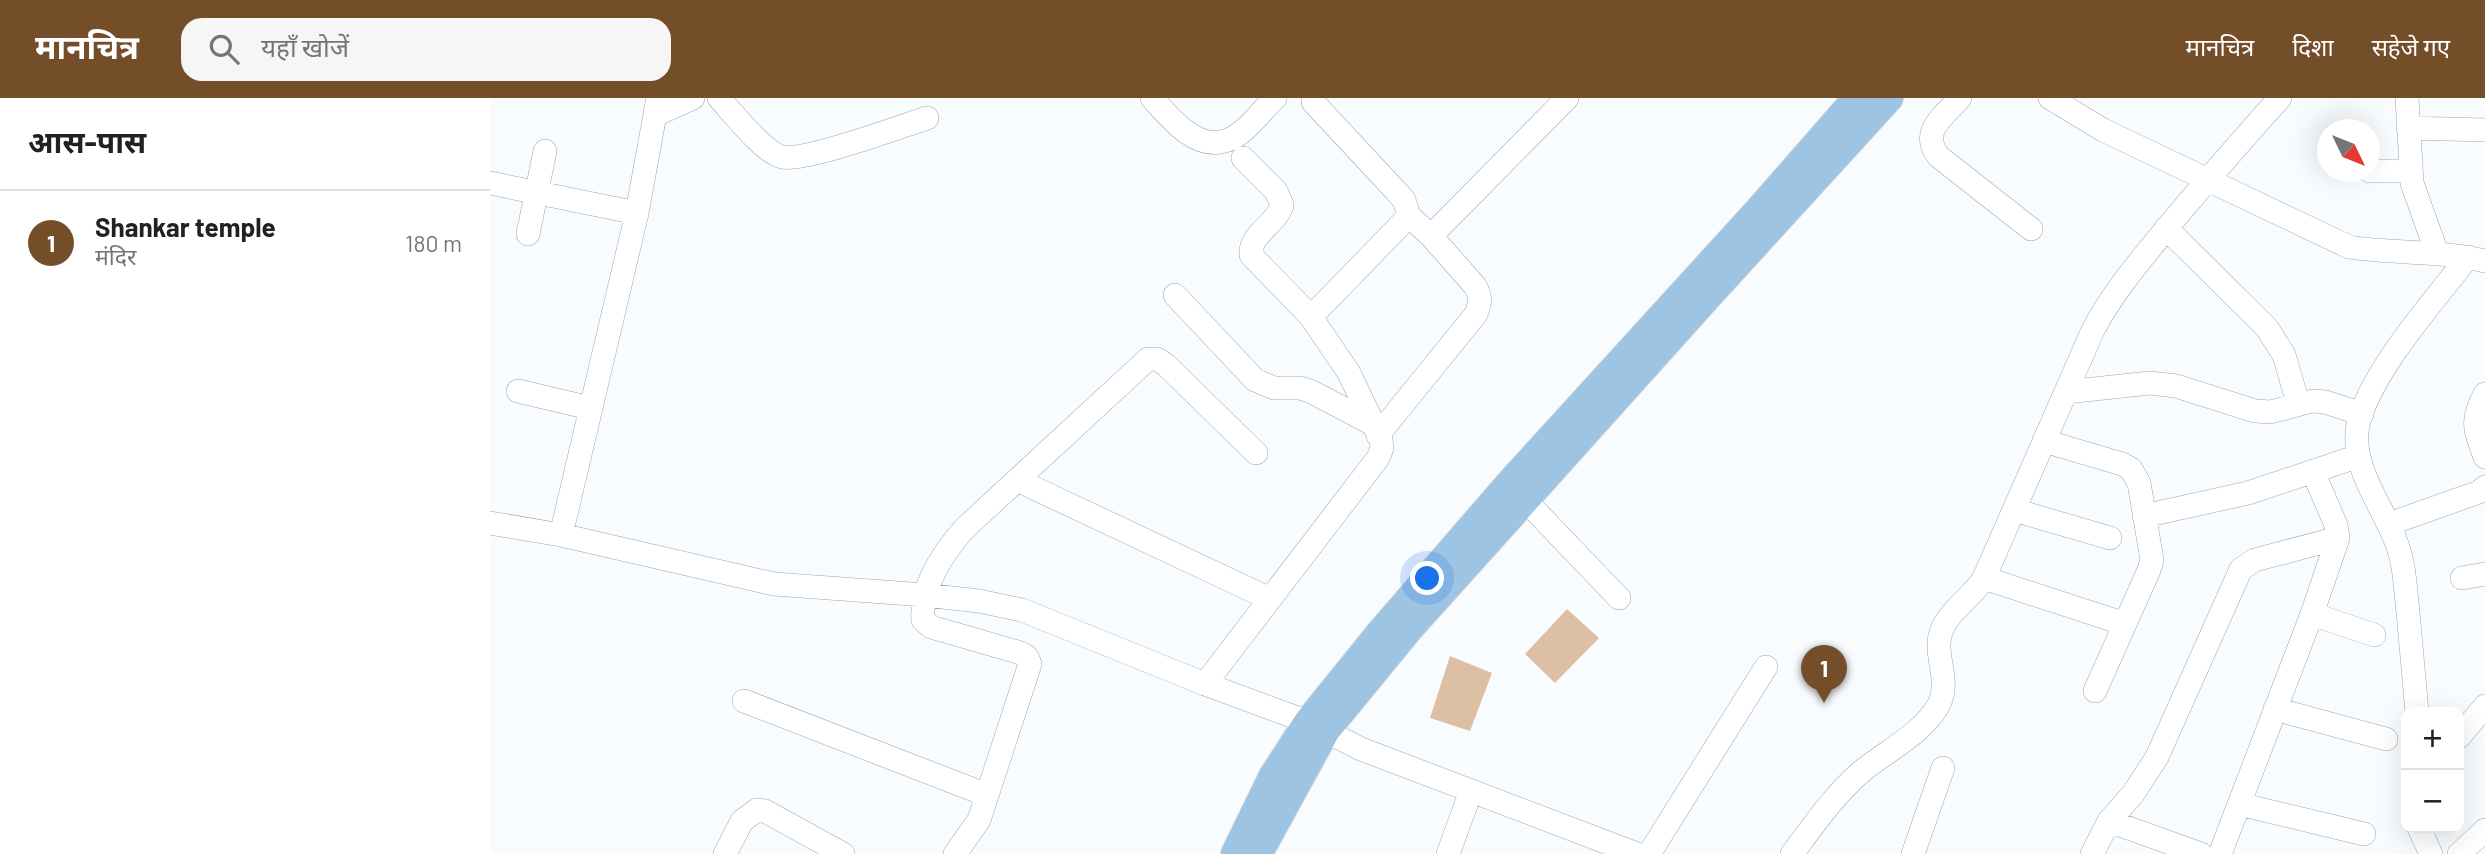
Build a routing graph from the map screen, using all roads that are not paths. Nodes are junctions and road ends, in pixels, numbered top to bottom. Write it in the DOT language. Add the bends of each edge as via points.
graph roads {
  1 [pos="693,98"];
  2 [pos="719,98"];
  3 [pos="1152,98"];
  4 [pos="1275,98"];
  5 [pos="1566,98"];
  6 [pos="1857,98"];
  7 [pos="1889,98"];
  8 [pos="1960,98"];
  9 [pos="2050,98"];
  10 [pos="2280,98"];
  11 [pos="2407,98"];
  12 [pos="1313,102"];
  13 [pos="656,106"];
  14 [pos="927,118"];
  15 [pos="2408,128"];
  16 [pos="2485,130"];
  17 [pos="545,151"];
  18 [pos="1243,158"];
  19 [pos="2380,171"];
  20 [pos="2410,171"];
  21 [pos="2207,180"];
  22 [pos="490,183"];
  23 [pos="537,193"];
  24 [pos="636,213"];
  25 [pos="1409,216"];
  26 [pos="2166,228"];
  27 [pos="2031,229"];
  28 [pos="528,234"];
  29 [pos="1431,236"];
  30 [pos="2437,253"];
  31 [pos="2477,259"];
  32 [pos="1175,295"];
  33 [pos="1311,317"];
  34 [pos="518,391"];
  35 [pos="2066,392"];
  36 [pos="2485,394"];
  37 [pos="2298,403"];
  38 [pos="590,408"];
  39 [pos="2362,414"];
  40 [pos="1376,429"];
  41 [pos="2044,441"];
  42 [pos="1256,453"];
  43 [pos="2360,456"];
  44 [pos="2485,457"];
  45 [pos="2313,472"];
  46 [pos="1017,480"];
  47 [pos="2485,487"];
  48 [pos="1525,500"];
  49 [pos="2014,510"];
  50 [pos="2144,516"];
  51 [pos="490,523"];
  52 [pos="2389,524"];
  53 [pos="561,535"];
  54 [pos="2110,538"];
  55 [pos="2338,538"];
  56 [pos="1984,578"];
  57 [pos="925,595"];
  58 [pos="1619,598"];
  59 [pos="1270,599"];
  60 [pos="2312,614"];
  61 [pos="2125,624"];
  62 [pos="2374,635"];
  63 [pos="1766,667"];
  64 [pos="1205,684"];
  65 [pos="2095,691"];
  66 [pos="744,701"];
  67 [pos="2485,706"];
  68 [pos="2417,707"];
  69 [pos="2275,709"];
  70 [pos="1317,726"];
  71 [pos="2464,731"];
  72 [pos="2386,739"];
  73 [pos="1943,768"];
  74 [pos="1471,791"];
  75 [pos="987,795"];
  76 [pos="2239,804"];
  77 [pos="2109,821"];
  78 [pos="2485,830"];
  79 [pos="2421,833"];
  80 [pos="2364,834"];
  81 [pos="1262,843"];
  82 [pos="725,854"];
  83 [pos="843,854"];
  84 [pos="955,854"];
  85 [pos="1235,854"];
  86 [pos="1448,854"];
  87 [pos="1637,854"];
  88 [pos="1649,854"];
  89 [pos="1792,854"];
  90 [pos="1913,854"];
  91 [pos="2092,854"];
  92 [pos="2201,854"];
  93 [pos="2220,854"];
  94 [pos="2431,854"];
  95 [pos="2459,854"];
  1 -- 13 [label="street"];
  2 -- 14 [label="street" via="781,157 811,154"];
  3 -- 4 [label="street" via="1178,126 1212,142 1225,141 1241,131"];
  5 -- 29 [label="street"];
  6 -- 70 [label="main road" via="1380,633"];
  7 -- 48 [label="main road"];
  8 -- 27 [label="street" via="1935,126 1931,146"];
  9 -- 21 [label="street" via="2103,130"];
  10 -- 21 [label="street"];
  11 -- 15 [label="street"];
  12 -- 25 [label="street" via="1404,200"];
  13 -- 24 [label="street"];
  15 -- 16 [label="street"];
  15 -- 20 [label="street"];
  17 -- 23 [label="street"];
  18 -- 33 [label="street" via="1276,191 1282,205 1252,243 1251,255"];
  19 -- 20 [label="street"];
  20 -- 30 [label="street"];
  21 -- 26 [label="street"];
  21 -- 30 [label="street" via="2348,247"];
  22 -- 23 [label="street"];
  23 -- 24 [label="street"];
  23 -- 28 [label="street"];
  24 -- 38 [label="street"];
  25 -- 29 [label="street"];
  25 -- 33 [label="street"];
  26 -- 35 [label="street" via="2107,304"];
  26 -- 37 [label="street" via="2267,328 2284,355"];
  29 -- 40 [label="street" via="1475,286 1480,304"];
  30 -- 31 [label="street"];
  31 -- 39 [label="street" via="2386,364"];
  32 -- 40 [label="street" via="1255,380 1274,388 1310,391"];
  33 -- 40 [label="street" via="1349,373"];
  34 -- 38 [label="street"];
  35 -- 37 [label="street" via="2150,383 2176,386 2255,411 2270,412"];
  35 -- 41 [label="street"];
  36 -- 44 [label="street" via="2474,419"];
  37 -- 39 [label="street" via="2325,402"];
  38 -- 53 [label="street"];
  39 -- 43 [label="street"];
  40 -- 59 [label="street" via="1382,448 1378,458"];
  41 -- 49 [label="street"];
  41 -- 50 [label="street" via="2131,468 2139,484"];
  42 -- 46 [label="street" via="1166,365 1148,359"];
  43 -- 45 [label="street"];
  43 -- 52 [label="street" via="2367,485"];
  45 -- 50 [label="street" via="2248,493"];
  45 -- 55 [label="street"];
  46 -- 57 [label="street" via="948,547"];
  46 -- 59 [label="street"];
  47 -- 52 [label="street"];
  48 -- 58 [label="street"];
  48 -- 70 [label="main road"];
  49 -- 54 [label="street"];
  49 -- 56 [label="street"];
  50 -- 61 [label="street" via="2152,560"];
  51 -- 53 [label="street"];
  52 -- 68 [label="street" via="2402,559"];
  53 -- 57 [label="street" via="774,584"];
  55 -- 60 [label="street"];
  55 -- 77 [label="street" via="2255,560 2241,569 2157,757"];
  56 -- 61 [label="street"];
  56 -- 89 [label="street" via="1942,630 1939,641 1945,678 1938,706 1848,784"];
  57 -- 64 [label="street" via="1022,610"];
  57 -- 75 [label="street" via="923,620 931,627 1021,653 1030,664"];
  59 -- 64 [label="street"];
  60 -- 62 [label="street"];
  60 -- 69 [label="street"];
  61 -- 65 [label="street"];
  63 -- 88 [label="street"];
  64 -- 70 [label="street"];
  66 -- 75 [label="street"];
  67 -- 71 [label="street"];
  69 -- 72 [label="street"];
  69 -- 76 [label="street"];
  70 -- 74 [label="street" via="1361,749"];
  70 -- 81 [label="main road" via="1273,776"];
  73 -- 90 [label="street"];
  74 -- 86 [label="street"];
  74 -- 87 [label="street"];
  75 -- 84 [label="street" via="979,820"];
  76 -- 80 [label="street"];
  76 -- 93 [label="street"];
  77 -- 91 [label="street"];
  77 -- 92 [label="street"];
  78 -- 95 [label="street"];
  79 -- 94 [label="street"];
  81 -- 85 [label="main road"];
  82 -- 83 [label="street" via="742,821 757,810"];
}
